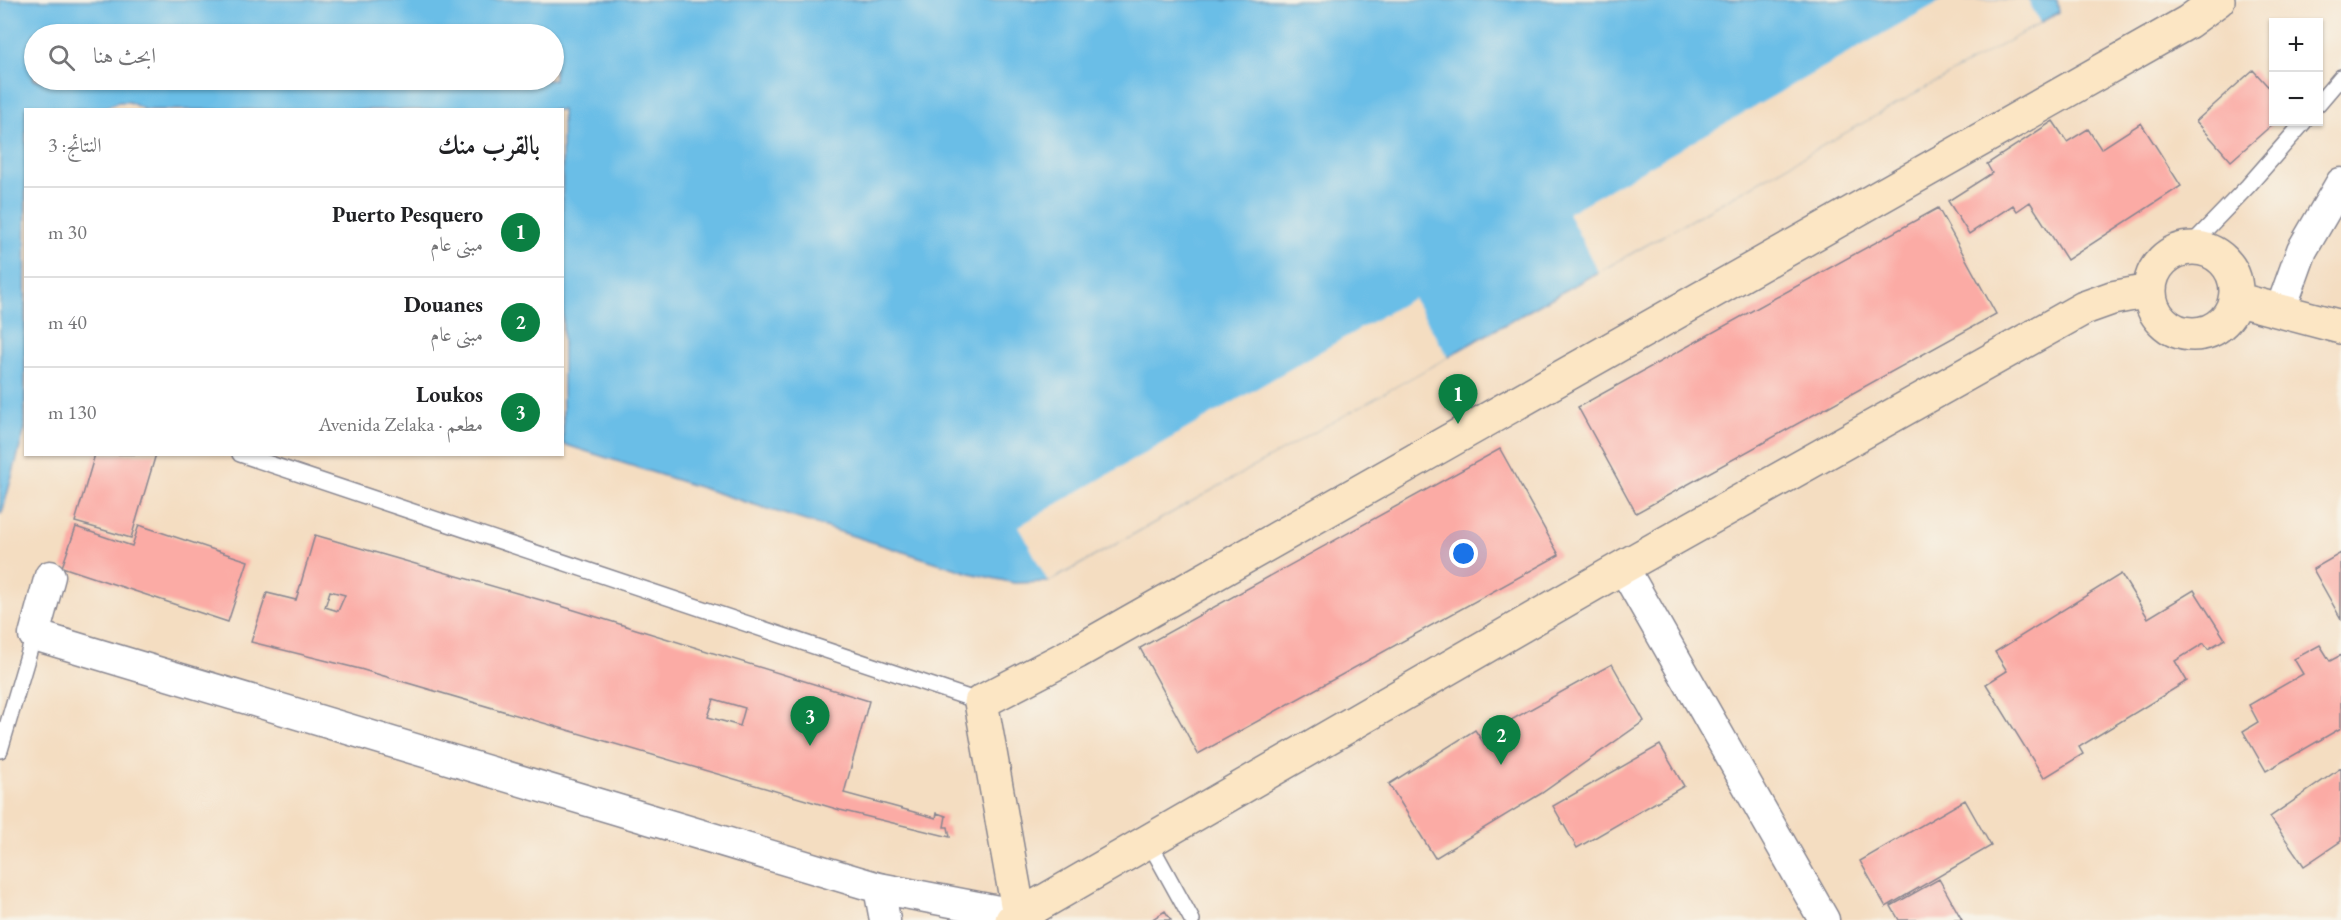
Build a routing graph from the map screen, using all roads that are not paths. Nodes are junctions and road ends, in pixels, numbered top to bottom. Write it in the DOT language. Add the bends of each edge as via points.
graph roads {
  1 [pos="2218,0"];
  2 [pos="2341,77"];
  3 [pos="2323,99"];
  4 [pos="2300,126"];
  5 [pos="2341,183"];
  6 [pos="2188,248"];
  7 [pos="2150,291"];
  8 [pos="2235,298"];
  9 [pos="2280,311"];
  10 [pos="2341,327"];
  11 [pos="246,456"];
  12 [pos="1623,567"];
  13 [pos="50,576"];
  14 [pos="34,635"];
  15 [pos="981,702"];
  16 [pos="0,750"];
  17 [pos="1149,842"];
  18 [pos="879,888"];
  19 [pos="1016,918"];
  20 [pos="885,920"];
  21 [pos="1192,920"];
  22 [pos="1824,920"];
  1 -- 15 [label="main road" via="2188,22 1077,652"];
  2 -- 3 [label="lane"];
  4 -- 6 [label="lane"];
  5 -- 9 [label="street" via="2302,250"];
  6 -- 7 [label="main road" via="2170,255 2156,267"];
  6 -- 8 [label="main road" via="2201,248 2224,261 2236,285"];
  7 -- 8 [label="main road" via="2151,303 2163,322 2173,329 2195,334 2216,327 2225,319"];
  7 -- 12 [label="main road" via="2084,308"];
  8 -- 9 [label="main road"];
  9 -- 10 [label="main road"];
  11 -- 15 [label="lane"];
  12 -- 17 [label="main road"];
  12 -- 22 [label="street"];
  13 -- 14 [label="street"];
  14 -- 16 [label="lane"];
  14 -- 18 [label="street"];
  15 -- 19 [label="main road"];
  17 -- 19 [label="main road"];
  17 -- 21 [label="lane"];
  18 -- 19 [label="street"];
  18 -- 20 [label="street"];
}
